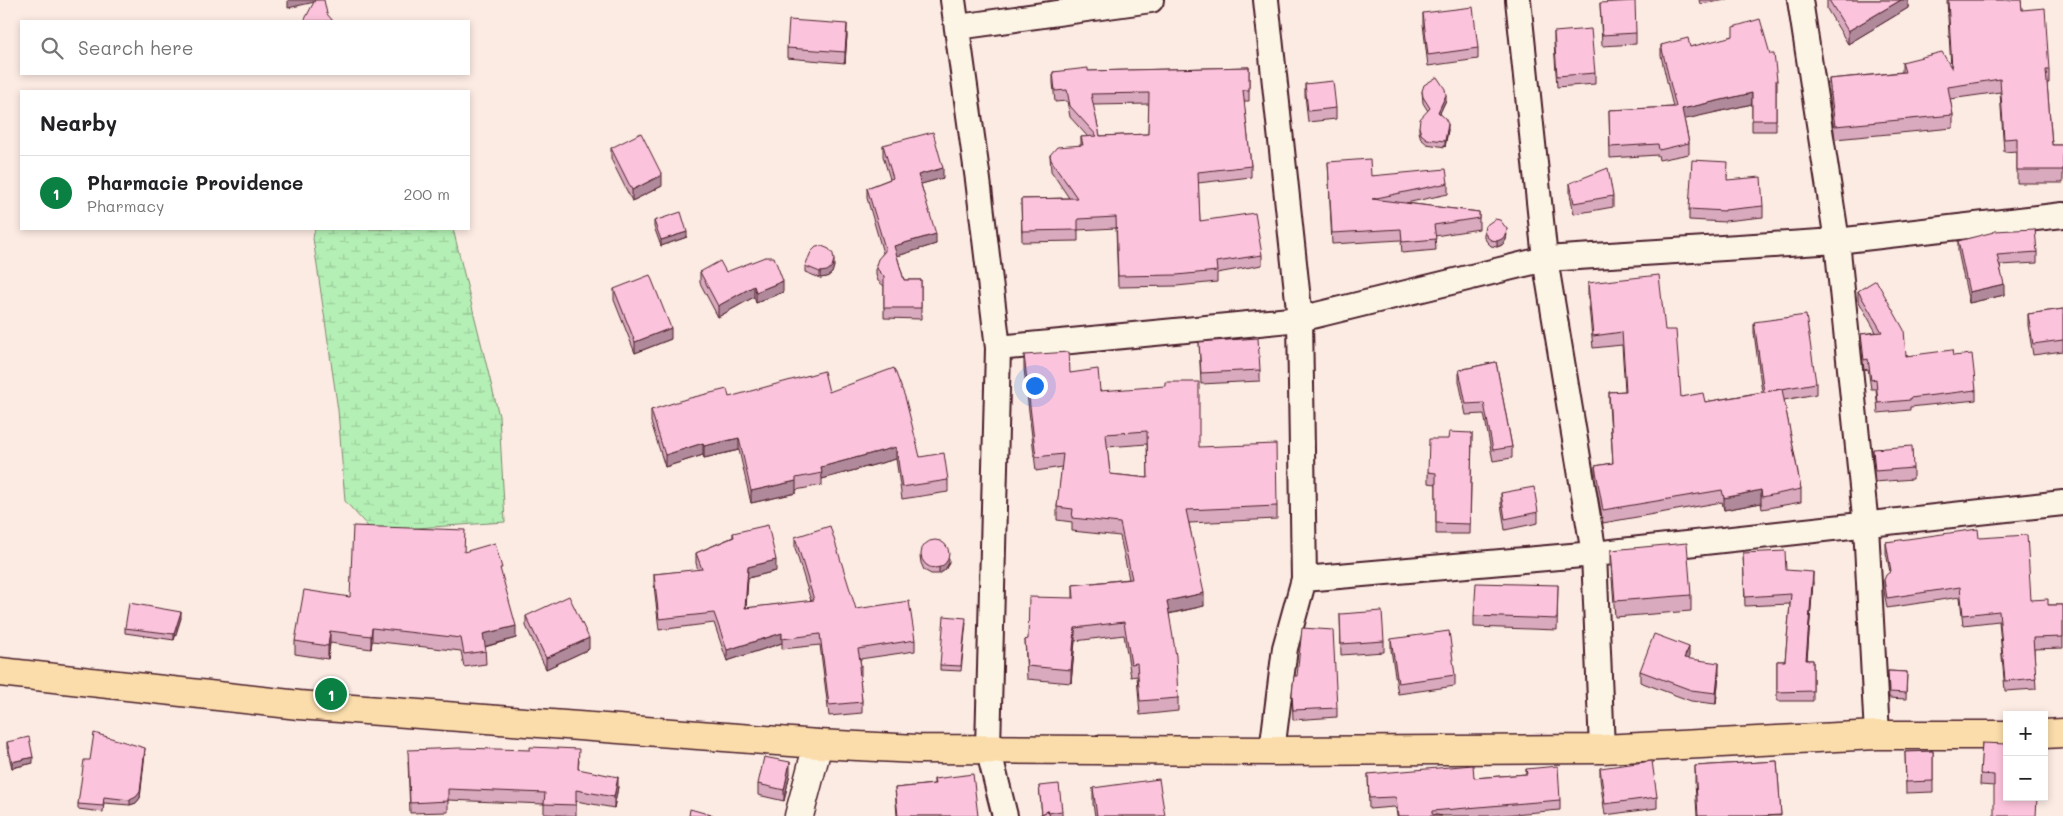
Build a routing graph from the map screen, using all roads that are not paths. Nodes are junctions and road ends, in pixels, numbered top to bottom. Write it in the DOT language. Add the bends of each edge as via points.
graph roads {
  1 [pos="953,0"];
  2 [pos="1151,0"];
  3 [pos="1266,0"];
  4 [pos="1518,0"];
  5 [pos="1800,0"];
  6 [pos="958,27"];
  7 [pos="2063,216"];
  8 [pos="1838,241"];
  9 [pos="1545,259"];
  10 [pos="1300,320"];
  11 [pos="998,348"];
  12 [pos="2063,503"];
  13 [pos="1866,526"];
  14 [pos="1594,554"];
  15 [pos="1304,579"];
  16 [pos="0,672"];
  17 [pos="2063,733"];
  18 [pos="2048,734"];
  19 [pos="1877,735"];
  20 [pos="2003,735"];
  21 [pos="818,744"];
  22 [pos="988,748"];
  23 [pos="1602,749"];
  24 [pos="1272,751"];
  25 [pos="799,816"];
  26 [pos="1004,816"];
  1 -- 6 [label="street"];
  2 -- 6 [label="street"];
  3 -- 10 [label="street"];
  4 -- 9 [label="street"];
  5 -- 8 [label="street"];
  6 -- 11 [label="street"];
  7 -- 8 [label="street"];
  8 -- 9 [label="street"];
  8 -- 13 [label="street"];
  9 -- 10 [label="street"];
  9 -- 14 [label="street"];
  10 -- 11 [label="street"];
  10 -- 15 [label="street"];
  11 -- 22 [label="street"];
  12 -- 13 [label="street"];
  13 -- 14 [label="street"];
  13 -- 19 [label="street"];
  14 -- 15 [label="street"];
  14 -- 23 [label="street"];
  15 -- 24 [label="street" via="1285,648"];
  16 -- 21 [label="main road" via="299,705"];
  17 -- 18 [label="main road"];
  19 -- 20 [label="main road"];
  19 -- 23 [label="main road"];
  21 -- 22 [label="main road" via="917,749"];
  21 -- 25 [label="street"];
  22 -- 24 [label="main road"];
  22 -- 26 [label="street"];
  23 -- 24 [label="main road"];
}
